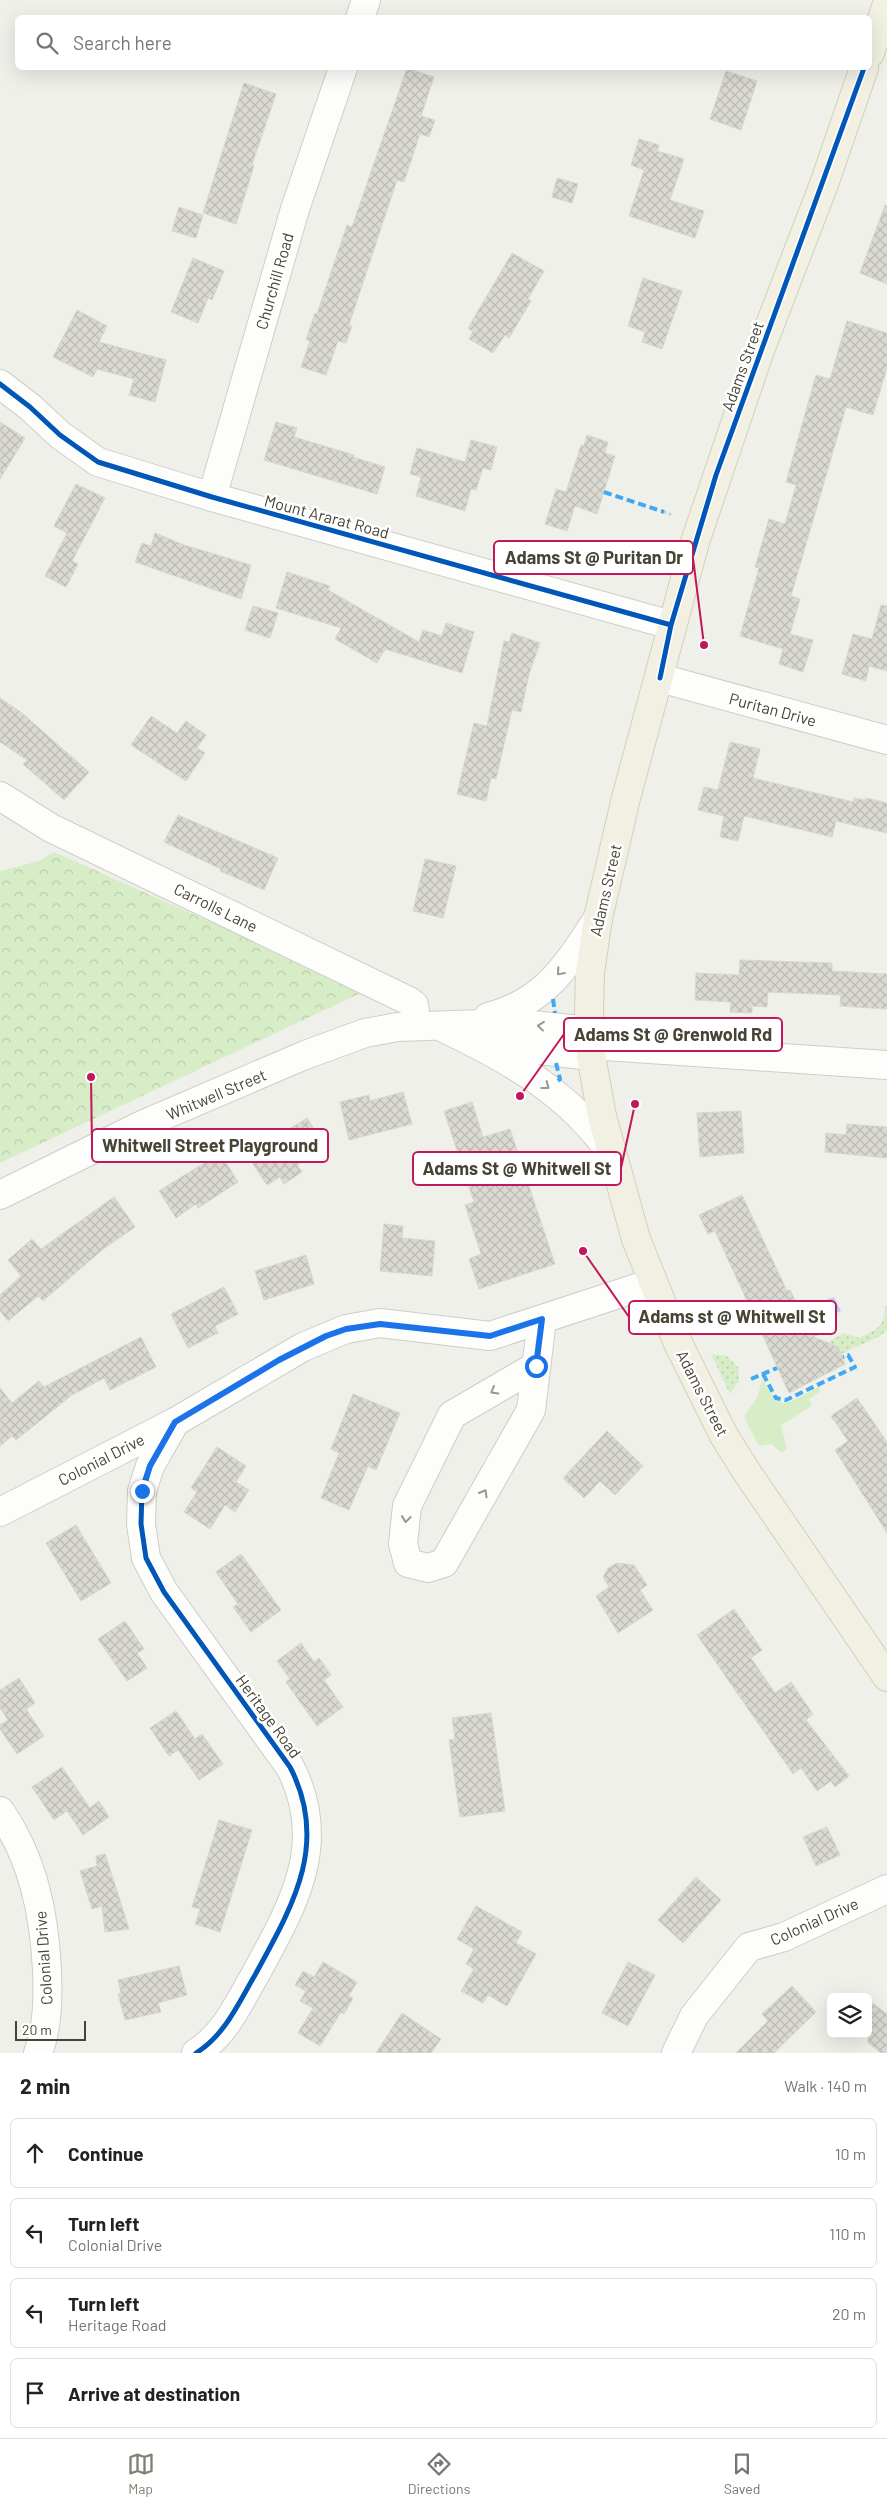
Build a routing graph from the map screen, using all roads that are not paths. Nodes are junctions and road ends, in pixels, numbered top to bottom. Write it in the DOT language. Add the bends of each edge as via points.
graph roads {
  1 [pos="366,0"];
  2 [pos="887,4"];
  3 [pos="361,15"];
  4 [pos="872,47"];
  5 [pos="342,70"];
  6 [pos="863,70"];
  7 [pos="0,384"];
  8 [pos="212,497"];
  9 [pos="671,625"];
  10 [pos="660,678"];
  11 [pos="887,740"];
  12 [pos="0,796"];
  13 [pos="598,918"];
  14 [pos="430,1026"];
  15 [pos="590,1044"];
  16 [pos="887,1065"];
  17 [pos="612,1155"];
  18 [pos="0,1195"];
  19 [pos="652,1283"];
  20 [pos="542,1319"];
  21 [pos="536,1366"];
  22 [pos="175,1422"];
  23 [pos="0,1512"];
  24 [pos="887,1677"];
  25 [pos="0,1811"];
  26 [pos="887,1889"];
  27 [pos="211,2050"];
  28 [pos="46,2051"];
  29 [pos="676,2053"];
  1 -- 3 [label="street"];
  2 -- 4 [label="main road"];
  5 -- 8 [label="street, Churchill Road" via="295,209"];
  6 -- 9 [label="main road, Adams Street" via="716,475"];
  7 -- 8 [label="street, Mount Ararat Road" via="60,435 98,462"];
  8 -- 9 [label="street, Mount Ararat Road"];
  9 -- 10 [label="main road, Adams Street"];
  10 -- 11 [label="street, Puritan Drive"];
  10 -- 13 [label="main road, Adams Street" via="626,798"];
  12 -- 14 [label="street, Carrolls Lane" via="51,828 409,1000"];
  13 -- 14 [label="street, one-way" via="568,963 528,1002 509,1012"];
  13 -- 15 [label="main road, Adams Street" via="590,973"];
  14 -- 15 [label="street, Whitwell Street" via="513,1047"];
  14 -- 17 [label="street, one-way" via="510,1060 547,1086 600,1137"];
  14 -- 18 [label="street, Whitwell Street" via="388,1028 365,1033 305,1055 144,1124"];
  15 -- 16 [label="street, Whitwell Street"];
  15 -- 17 [label="main road, Adams Street"];
  17 -- 19 [label="main road, Adams Street"];
  19 -- 20 [label="street, Colonial Drive"];
  19 -- 24 [label="main road, Adams Street" via="723,1434 772,1512"];
  20 -- 21 [label="street"];
  20 -- 22 [label="street, Colonial Drive" via="490,1336 388,1324 366,1324 346,1329 303,1347"];
  21 -- 21 [label="street, one-way" via="452,1415 407,1506 403,1544 408,1563 428,1568 444,1563 531,1410"];
  22 -- 23 [label="street, Colonial Drive"];
  22 -- 27 [label="street, Heritage Road" via="150,1466 142,1491 140,1524 146,1558 164,1592 290,1767 304,1801 308,1833 303,1873 288,1914"];
  25 -- 28 [label="street, Colonial Drive" via="26,1858 43,1919"];
  26 -- 29 [label="street, Colonial Drive" via="784,1937 749,1947 694,2016"];
}
